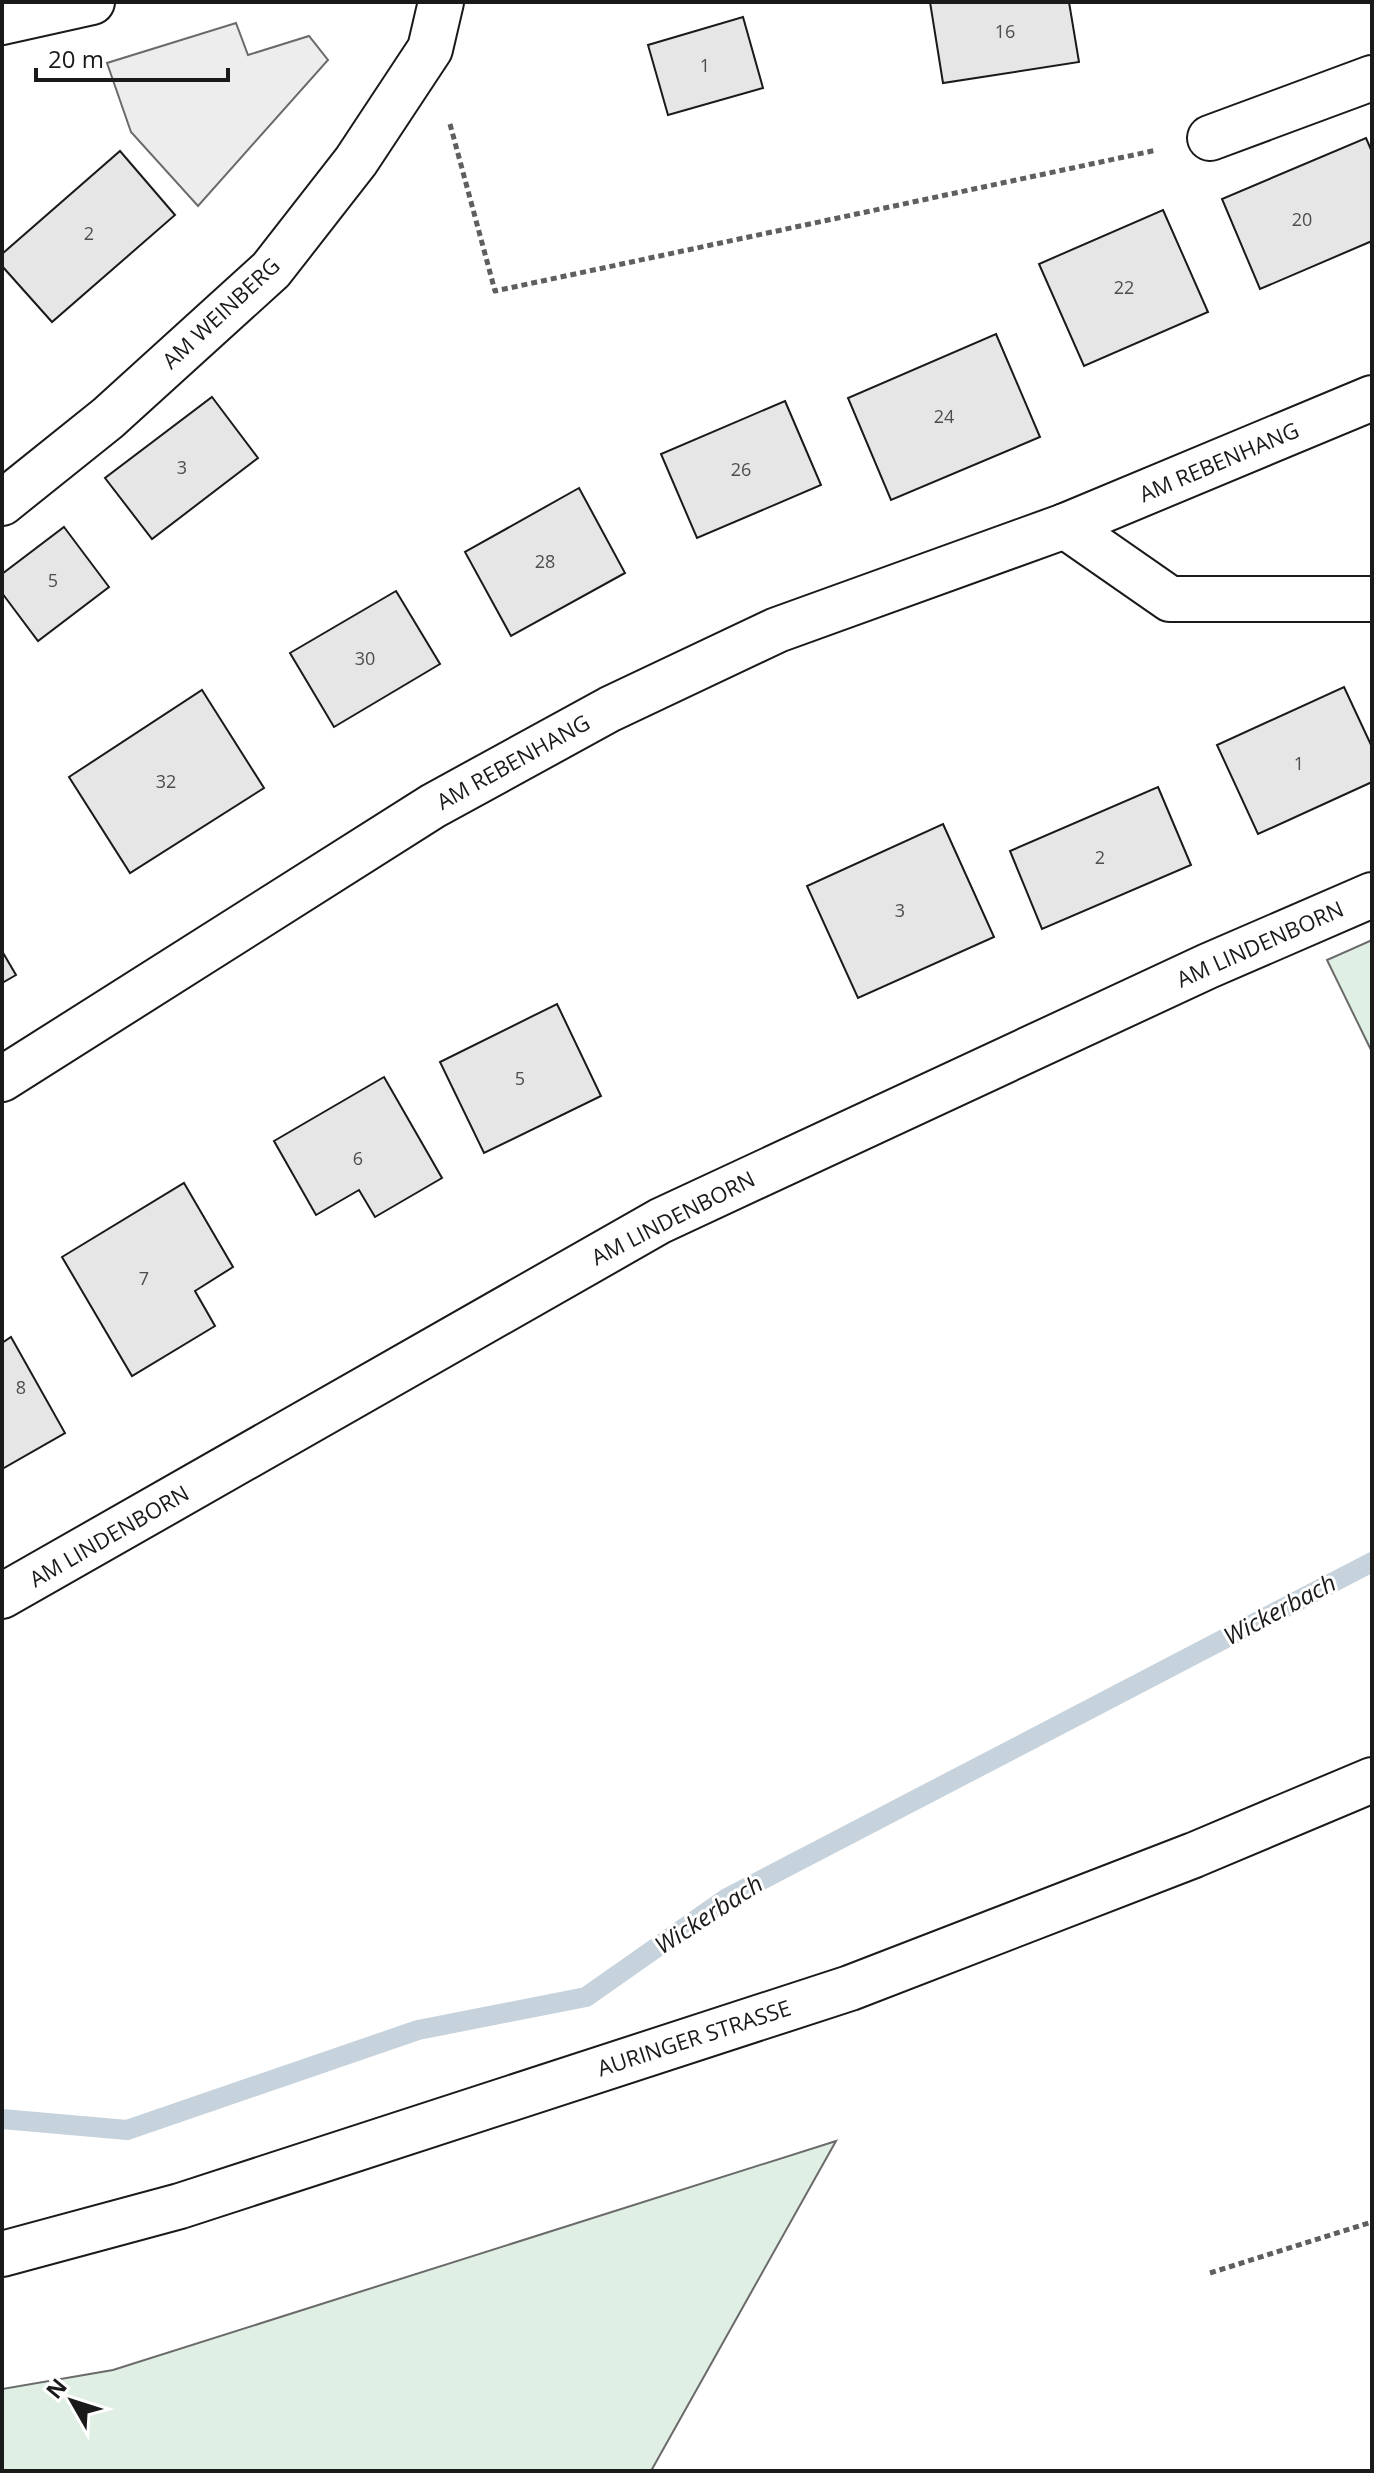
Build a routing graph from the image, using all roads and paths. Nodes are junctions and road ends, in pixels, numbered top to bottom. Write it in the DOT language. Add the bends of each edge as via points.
graph roads {
  1 [pos="92,2"];
  2 [pos="441,2"];
  3 [pos="2,22"];
  4 [pos="430,49"];
  5 [pos="1372,78"];
  6 [pos="1210,138"];
  7 [pos="1372,398"];
  8 [pos="2,503"];
  9 [pos="1065,526"];
  10 [pos="1372,599"];
  11 [pos="1372,895"];
  12 [pos="2,1079"];
  13 [pos="2,1596"];
  14 [pos="1372,1780"];
  15 [pos="1372,2222"];
  16 [pos="2,2254"];
  17 [pos="1210,2273"];
  1 -- 3 [label="street"];
  2 -- 4 [label="street, AM WEINBERG"];
  4 -- 6 [label="path" via="495,291"];
  4 -- 8 [label="street, AM WEINBERG" via="356,161 271,270 108,418"];
  5 -- 6 [label="street"];
  7 -- 9 [label="street, AM REBENHANG"];
  9 -- 10 [label="street" via="1170,599"];
  9 -- 12 [label="street, AM REBENHANG" via="777,630 610,709 433,806"];
  11 -- 13 [label="street, AM LINDENBORN" via="660,1221"];
  14 -- 16 [label="street, AURINGER STRASSE" via="850,1988 180,2206"];
  15 -- 17 [label="path"];
}
